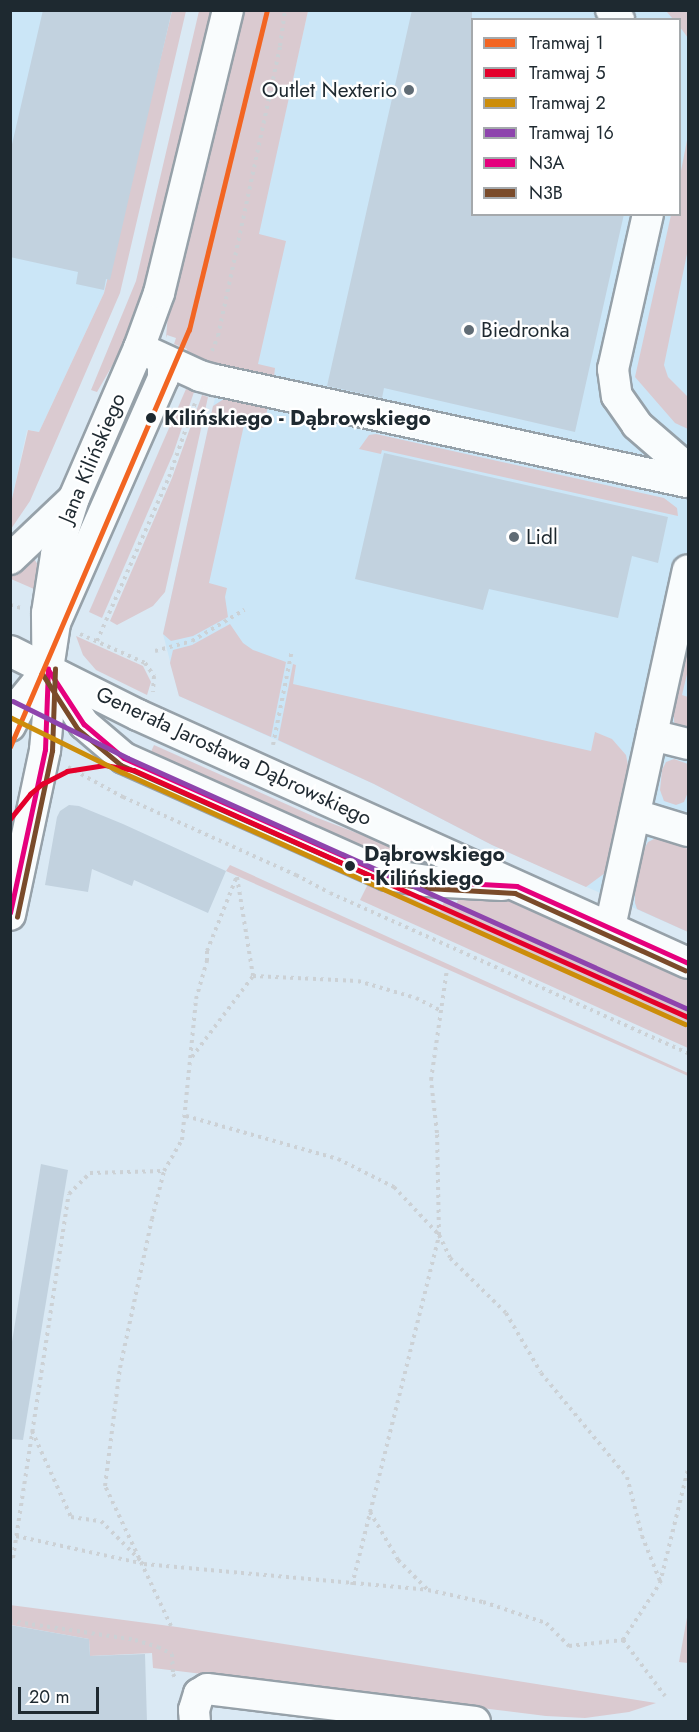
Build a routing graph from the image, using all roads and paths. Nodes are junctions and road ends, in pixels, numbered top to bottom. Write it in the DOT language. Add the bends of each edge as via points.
graph roads {
  1 [pos="228,10"];
  2 [pos="285,10"];
  3 [pos="648,216"];
  4 [pos="151,354"];
  5 [pos="203,377"];
  6 [pos="688,469"];
  7 [pos="688,482"];
  8 [pos="74,498"];
  9 [pos="10,559"];
  10 [pos="688,570"];
  11 [pos="244,610"];
  12 [pos="74,631"];
  13 [pos="97,641"];
  14 [pos="292,650"];
  15 [pos="10,651"];
  16 [pos="155,651"];
  17 [pos="48,669"];
  18 [pos="10,688"];
  19 [pos="151,697"];
  20 [pos="10,726"];
  21 [pos="652,735"];
  22 [pos="688,744"];
  23 [pos="273,745"];
  24 [pos="66,766"];
  25 [pos="636,815"];
  26 [pos="688,831"];
  27 [pos="517,886"];
  28 [pos="10,915"];
  29 [pos="610,927"];
  30 [pos="688,963"];
  31 [pos="447,969"];
  32 [pos="252,976"];
  33 [pos="441,1011"];
  34 [pos="688,1053"];
  35 [pos="192,1057"];
  36 [pos="186,1116"];
  37 [pos="164,1171"];
  38 [pos="439,1236"];
  39 [pos="32,1431"];
  40 [pos="688,1469"];
  41 [pos="369,1511"];
  42 [pos="16,1536"];
  43 [pos="10,1557"];
  44 [pos="144,1564"];
  45 [pos="660,1583"];
  46 [pos="352,1585"];
  47 [pos="428,1590"];
  48 [pos="10,1621"];
  49 [pos="171,1626"];
  50 [pos="623,1640"];
  51 [pos="665,1696"];
  52 [pos="199,1707"];
  53 [pos="475,1722"];
  1 -- 4 [label="street, Jana Kilińskiego" via="174,240 154,308"];
  2 -- 5 [label="path" via="218,336"];
  3 -- 6 [label="street" via="613,369 617,396 637,425"];
  4 -- 5 [label="street"];
  4 -- 8 [label="street, Jana Kilińskiego"];
  4 -- 17 [label="street" via="163,378 56,623"];
  5 -- 7 [label="street"];
  5 -- 13 [label="path" via="169,477"];
  8 -- 9 [label="street"];
  8 -- 17 [label="street, Jana Kilińskiego" via="51,583"];
  10 -- 21 [label="street"];
  11 -- 16 [label="path" via="192,640"];
  12 -- 13 [label="path"];
  13 -- 19 [label="path" via="149,667 155,681"];
  14 -- 23 [label="path"];
  15 -- 17 [label="street, Generała Jarosława Dąbrowskiego"];
  17 -- 18 [label="street" via="29,682"];
  17 -- 20 [label="street" via="23,700"];
  17 -- 27 [label="street, Generała Jarosława Dąbrowskiego" via="138,715"];
  17 -- 27 [label="street" via="84,724 124,758 380,873 427,881"];
  17 -- 28 [label="street, Jana Kilińskiego" via="45,750"];
  21 -- 22 [label="street"];
  21 -- 25 [label="street"];
  24 -- 34 [label="path" via="123,797 330,893"];
  25 -- 26 [label="street"];
  25 -- 29 [label="street"];
  27 -- 29 [label="street, Generała Jarosława Dąbrowskiego"];
  29 -- 30 [label="street, Generała Jarosława Dąbrowskiego"];
  31 -- 33 [label="path"];
  32 -- 33 [label="path" via="358,981 416,998"];
  32 -- 35 [label="path"];
  32 -- 35 [label="path" via="237,876 207,951 196,999"];
  33 -- 38 [label="path" via="431,1080 437,1133"];
  35 -- 36 [label="path"];
  36 -- 37 [label="path" via="182,1140"];
  36 -- 38 [label="path" via="338,1159 394,1187"];
  37 -- 39 [label="path" via="90,1173 69,1194"];
  37 -- 44 [label="path" via="120,1368 105,1486"];
  38 -- 41 [label="path"];
  38 -- 45 [label="path" via="450,1258 506,1313 541,1373 627,1477 642,1536"];
  39 -- 42 [label="path"];
  39 -- 44 [label="path" via="71,1517 101,1521"];
  40 -- 45 [label="path"];
  41 -- 46 [label="path"];
  41 -- 47 [label="path" via="398,1560"];
  42 -- 43 [label="path" via="13,1558"];
  42 -- 44 [label="path"];
  44 -- 46 [label="path"];
  44 -- 49 [label="path"];
  45 -- 50 [label="path"];
  46 -- 47 [label="path"];
  47 -- 50 [label="path" via="483,1602 546,1623 569,1646"];
  48 -- 52 [label="path" via="135,1640 172,1654 173,1674"];
  50 -- 51 [label="path"];
  52 -- 53 [label="street"];
}
